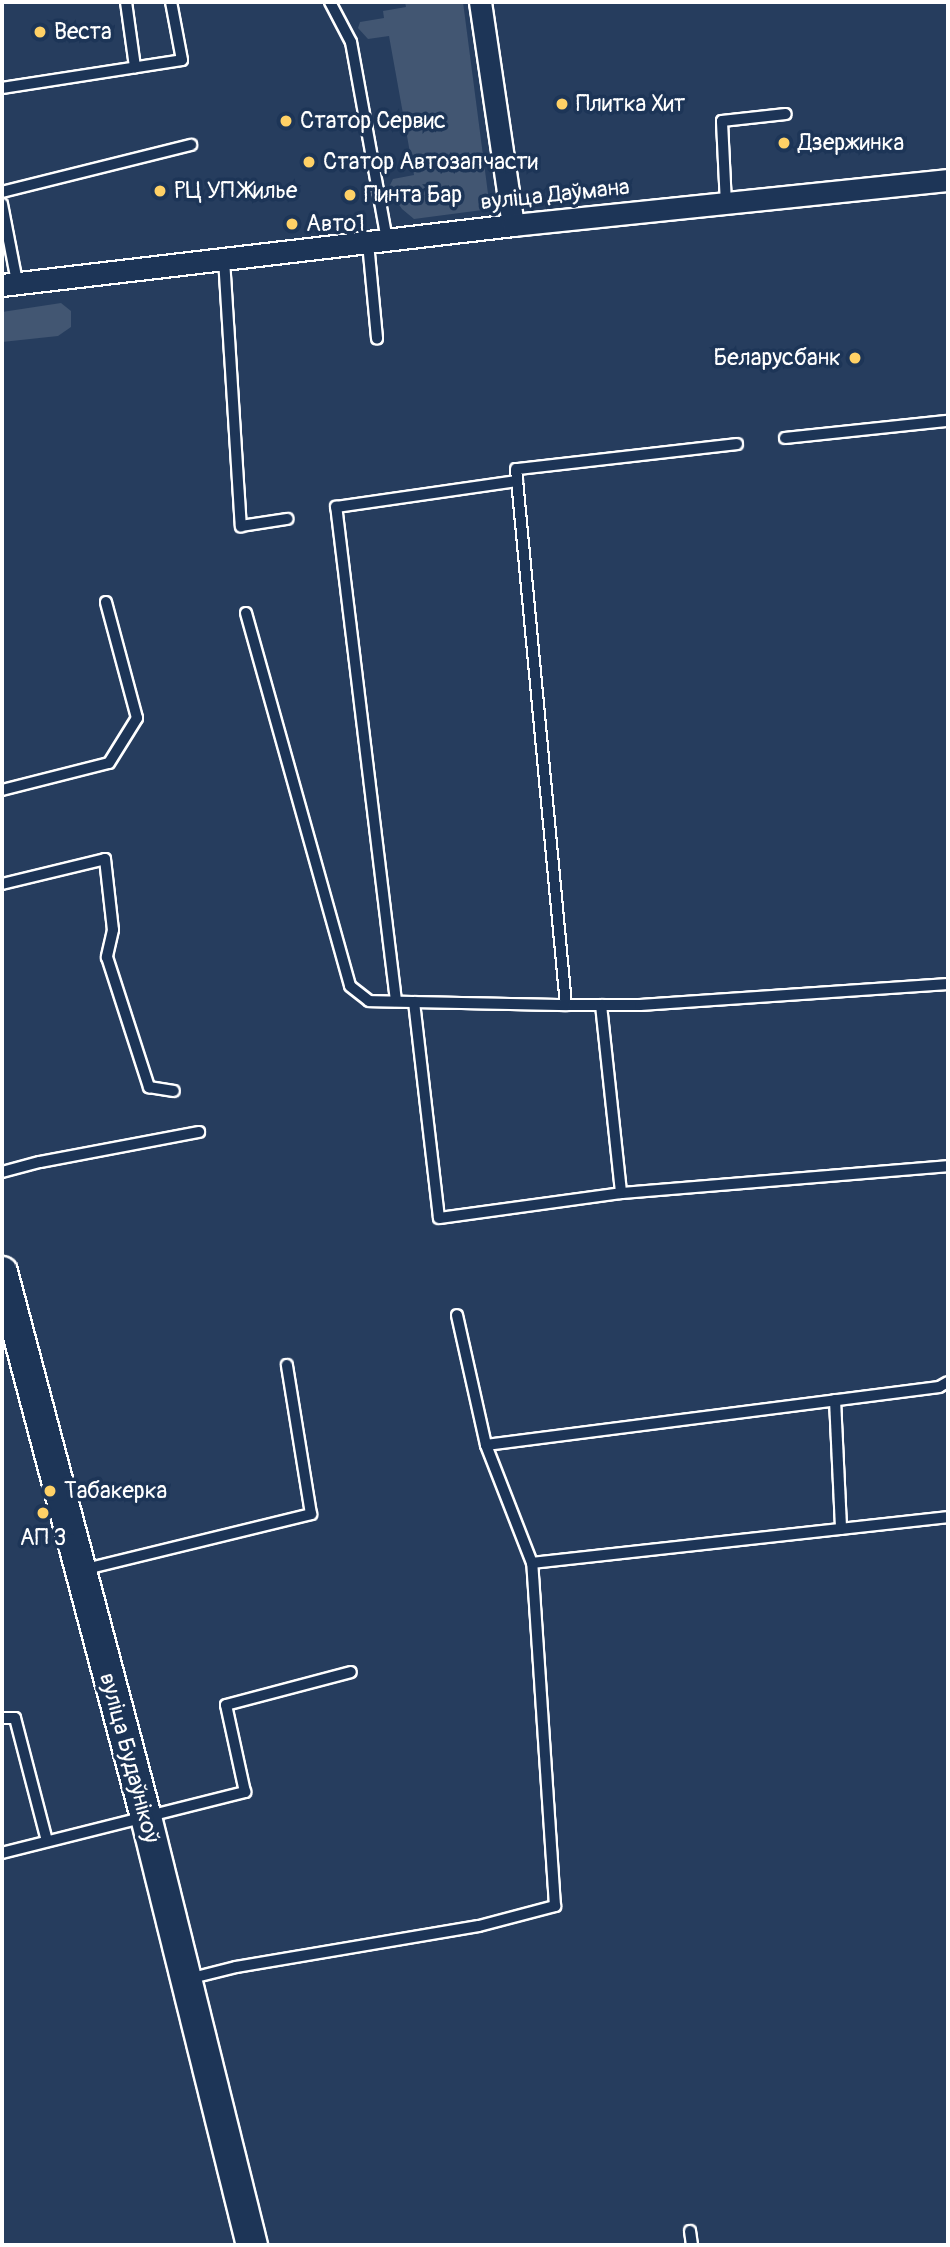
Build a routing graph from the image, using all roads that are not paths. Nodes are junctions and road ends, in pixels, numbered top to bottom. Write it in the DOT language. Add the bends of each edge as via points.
graph roads {
  1 [pos="126,2"];
  2 [pos="172,2"];
  3 [pos="330,2"];
  4 [pos="480,2"];
  5 [pos="135,67"];
  6 [pos="2,88"];
  7 [pos="786,114"];
  8 [pos="191,145"];
  9 [pos="948,180"];
  10 [pos="2,192"];
  11 [pos="2,204"];
  12 [pos="726,204"];
  13 [pos="513,225"];
  14 [pos="378,242"];
  15 [pos="224,259"];
  16 [pos="9,283"];
  17 [pos="377,339"];
  18 [pos="948,421"];
  19 [pos="785,438"];
  20 [pos="737,444"];
  21 [pos="517,481"];
  22 [pos="287,519"];
  23 [pos="107,602"];
  24 [pos="246,613"];
  25 [pos="2,790"];
  26 [pos="2,884"];
  27 [pos="948,984"];
  28 [pos="396,1002"];
  29 [pos="414,1002"];
  30 [pos="566,1005"];
  31 [pos="601,1005"];
  32 [pos="174,1091"];
  33 [pos="199,1132"];
  34 [pos="948,1166"];
  35 [pos="2,1172"];
  36 [pos="621,1193"];
  37 [pos="2,1272"];
  38 [pos="457,1315"];
  39 [pos="287,1366"];
  40 [pos="948,1382"];
  41 [pos="835,1400"];
  42 [pos="486,1445"];
  43 [pos="948,1517"];
  44 [pos="841,1529"];
  45 [pos="532,1563"];
  46 [pos="79,1571"];
  47 [pos="351,1672"];
  48 [pos="2,1718"];
  49 [pos="146,1816"];
  50 [pos="47,1841"];
  51 [pos="2,1853"];
  52 [pos="185,1980"];
  53 [pos="690,2231"];
  54 [pos="251,2245"];
  55 [pos="691,2245"];
  1 -- 5 [label="lane"];
  2 -- 5 [label="lane" via="182,60"];
  3 -- 14 [label="lane" via="351,42"];
  4 -- 13 [label="street"];
  5 -- 6 [label="lane"];
  7 -- 12 [label="lane" via="722,121"];
  8 -- 10 [label="lane"];
  9 -- 12 [label="street, вуліца Даўмана"];
  11 -- 16 [label="lane"];
  12 -- 13 [label="street, вуліца Даўмана"];
  13 -- 14 [label="street, вуліца Даўмана"];
  14 -- 15 [label="street, вуліца Даўмана"];
  14 -- 17 [label="lane"];
  15 -- 16 [label="street, вуліца Даўмана"];
  15 -- 22 [label="lane" via="241,526"];
  18 -- 19 [label="lane"];
  20 -- 21 [label="lane" via="516,469"];
  21 -- 28 [label="lane" via="336,506"];
  21 -- 30 [label="lane"];
  23 -- 25 [label="lane" via="137,718 109,763"];
  24 -- 28 [label="lane" via="350,986 369,1001"];
  26 -- 32 [label="lane" via="105,859 113,930 107,957 149,1087"];
  27 -- 31 [label="lane"];
  28 -- 29 [label="lane"];
  29 -- 30 [label="lane"];
  29 -- 36 [label="lane" via="439,1218"];
  30 -- 31 [label="lane"];
  31 -- 36 [label="lane"];
  33 -- 35 [label="lane"];
  34 -- 36 [label="lane"];
  37 -- 46 [label="main road, вуліца Будаўнікоў"];
  38 -- 42 [label="lane"];
  39 -- 46 [label="lane" via="311,1514"];
  40 -- 41 [label="lane" via="939,1387"];
  41 -- 42 [label="lane"];
  41 -- 44 [label="lane"];
  42 -- 45 [label="lane"];
  43 -- 44 [label="lane"];
  44 -- 45 [label="lane"];
  45 -- 52 [label="lane" via="555,1906 479,1926 236,1967"];
  46 -- 49 [label="main road, вуліца Будаўнікоў"];
  47 -- 49 [label="lane" via="226,1705 245,1792"];
  48 -- 50 [label="lane" via="15,1718"];
  49 -- 50 [label="lane"];
  49 -- 52 [label="main road, вуліца Будаўнікоў"];
  50 -- 51 [label="lane"];
  52 -- 54 [label="main road, вуліца Будаўнікоў"];
  53 -- 55 [label="lane"];
}
